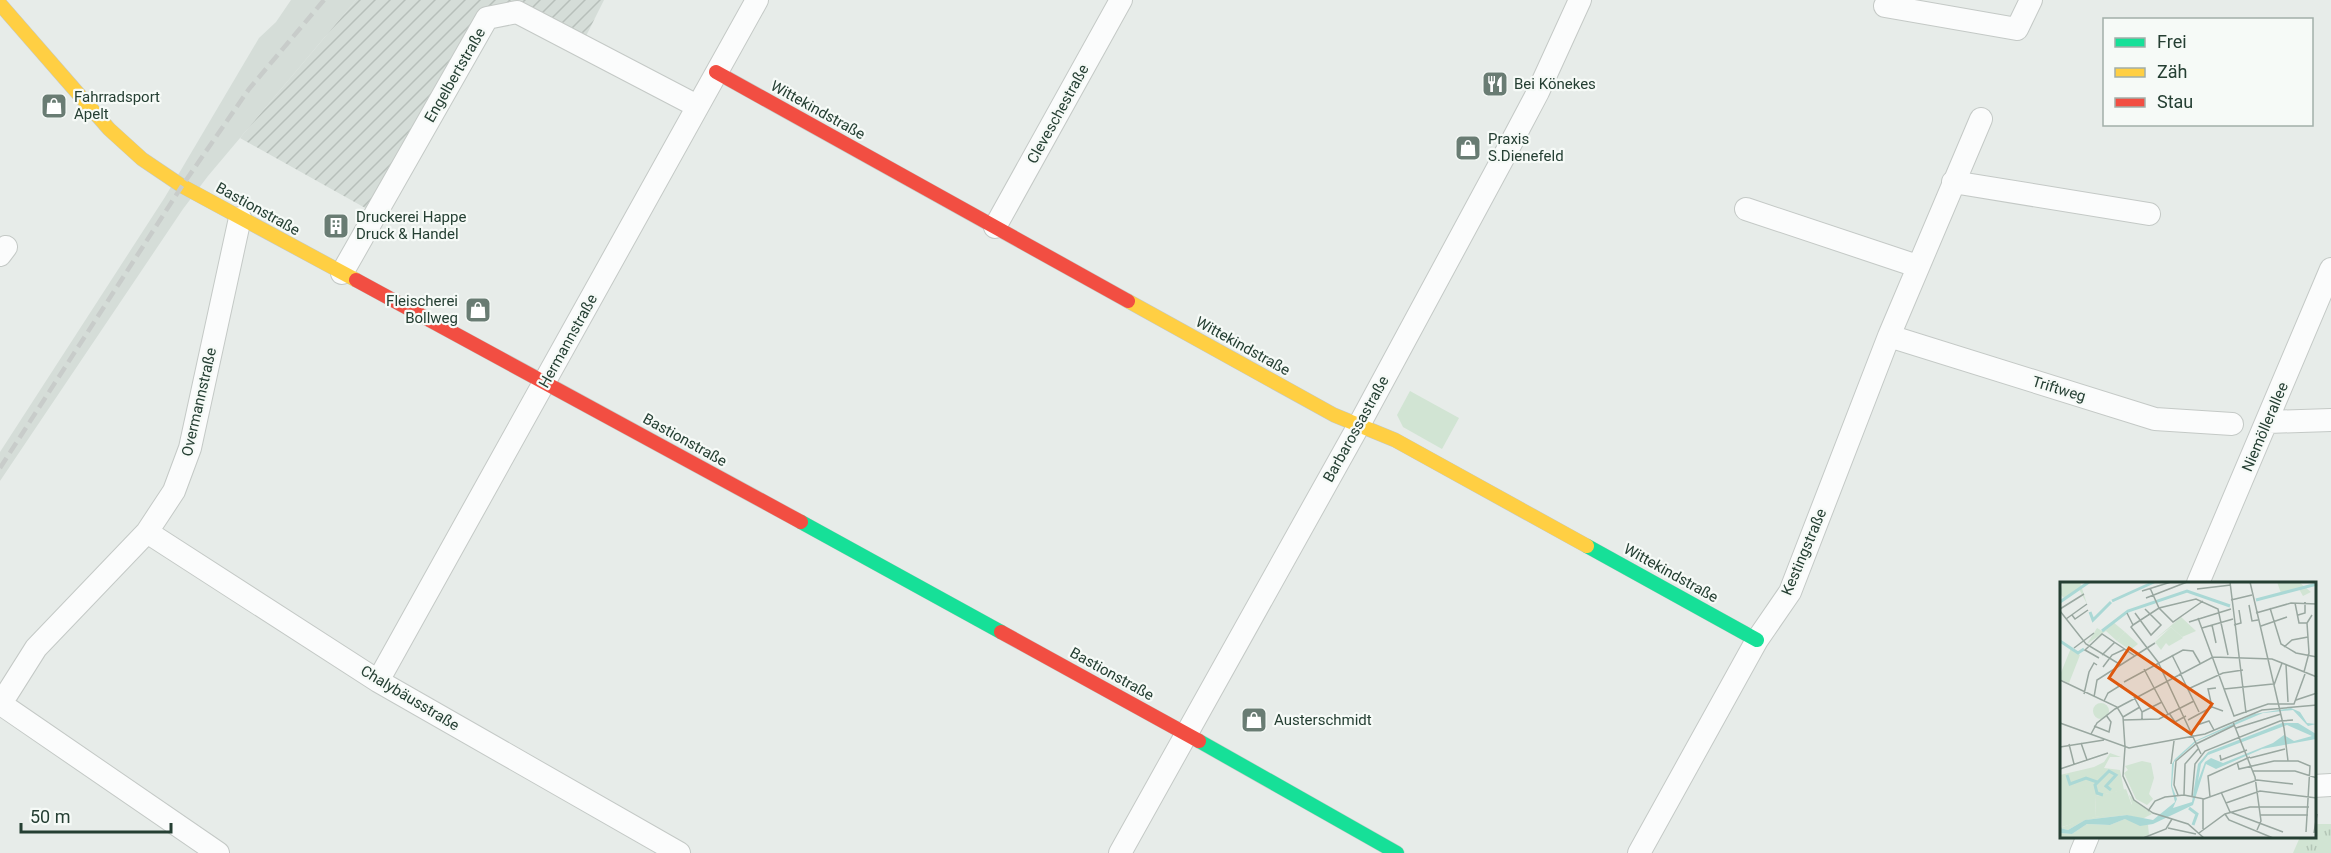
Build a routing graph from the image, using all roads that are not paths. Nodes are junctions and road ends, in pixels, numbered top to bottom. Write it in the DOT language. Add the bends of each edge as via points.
graph roads {
  1 [pos="756,0"];
  2 [pos="1121,0"];
  3 [pos="1580,0"];
  4 [pos="2031,0"];
  5 [pos="0,4"];
  6 [pos="1885,6"];
  7 [pos="716,72"];
  8 [pos="697,106"];
  9 [pos="1981,119"];
  10 [pos="1953,182"];
  11 [pos="1746,209"];
  12 [pos="2149,214"];
  13 [pos="240,218"];
  14 [pos="995,227"];
  15 [pos="1917,266"];
  16 [pos="2331,269"];
  17 [pos="342,273"];
  18 [pos="1888,336"];
  19 [pos="546,382"];
  20 [pos="2331,420"];
  21 [pos="2268,422"];
  22 [pos="2232,424"];
  23 [pos="1359,425"];
  24 [pos="147,532"];
  25 [pos="2198,582"];
  26 [pos="1757,640"];
  27 [pos="378,681"];
  28 [pos="0,705"];
  29 [pos="1187,734"];
  30 [pos="2331,785"];
  31 [pos="2316,786"];
  32 [pos="2088,838"];
  33 [pos="648,846"];
  34 [pos="218,853"];
  35 [pos="679,853"];
  36 [pos="1120,853"];
  37 [pos="1397,853"];
  38 [pos="1639,853"];
  39 [pos="2081,853"];
  1 -- 7 [label="street, Hermannstraße"];
  2 -- 14 [label="street, Cleveschestraße"];
  3 -- 23 [label="street, Barbarossastraße" via="1538,93"];
  4 -- 6 [label="street" via="2017,29"];
  5 -- 13 [label="street, Bastionstraße" via="109,129 142,159"];
  7 -- 8 [label="street, Hermannstraße"];
  7 -- 14 [label="street, Wittekindstraße"];
  8 -- 17 [label="street, Engelbertstraße" via="517,12 487,18"];
  8 -- 19 [label="street, Hermannstraße"];
  9 -- 10 [label="street, Kestingstraße"];
  10 -- 12 [label="street"];
  10 -- 15 [label="street, Kestingstraße"];
  11 -- 15 [label="street"];
  13 -- 17 [label="street, Bastionstraße"];
  13 -- 24 [label="street, Overmannstraße" via="190,448 174,490"];
  14 -- 23 [label="street, Wittekindstraße" via="1334,415"];
  15 -- 18 [label="street, Kestingstraße"];
  16 -- 21 [label="street, Niemöllerallee"];
  17 -- 19 [label="street, Bastionstraße"];
  18 -- 22 [label="street, Triftweg" via="2155,419"];
  18 -- 26 [label="street, Kestingstraße" via="1790,592"];
  19 -- 27 [label="street, Hermannstraße"];
  19 -- 29 [label="street, Bastionstraße"];
  20 -- 21 [label="street"];
  21 -- 25 [label="street, Niemöllerallee"];
  23 -- 26 [label="street, Wittekindstraße" via="1395,440"];
  23 -- 29 [label="street, Barbarossastraße"];
  24 -- 27 [label="street, Chalybäusstraße"];
  24 -- 28 [label="street, Overmannstraße" via="36,648"];
  26 -- 38 [label="street, Kestingstraße"];
  27 -- 33 [label="street, Chalybäusstraße"];
  28 -- 34 [label="street, Overmannstraße"];
  29 -- 36 [label="street, Barbarossastraße"];
  29 -- 37 [label="street, Bastionstraße"];
  30 -- 31 [label="street"];
  32 -- 39 [label="street"];
  33 -- 35 [label="street, Chalybäusstraße"];
}
